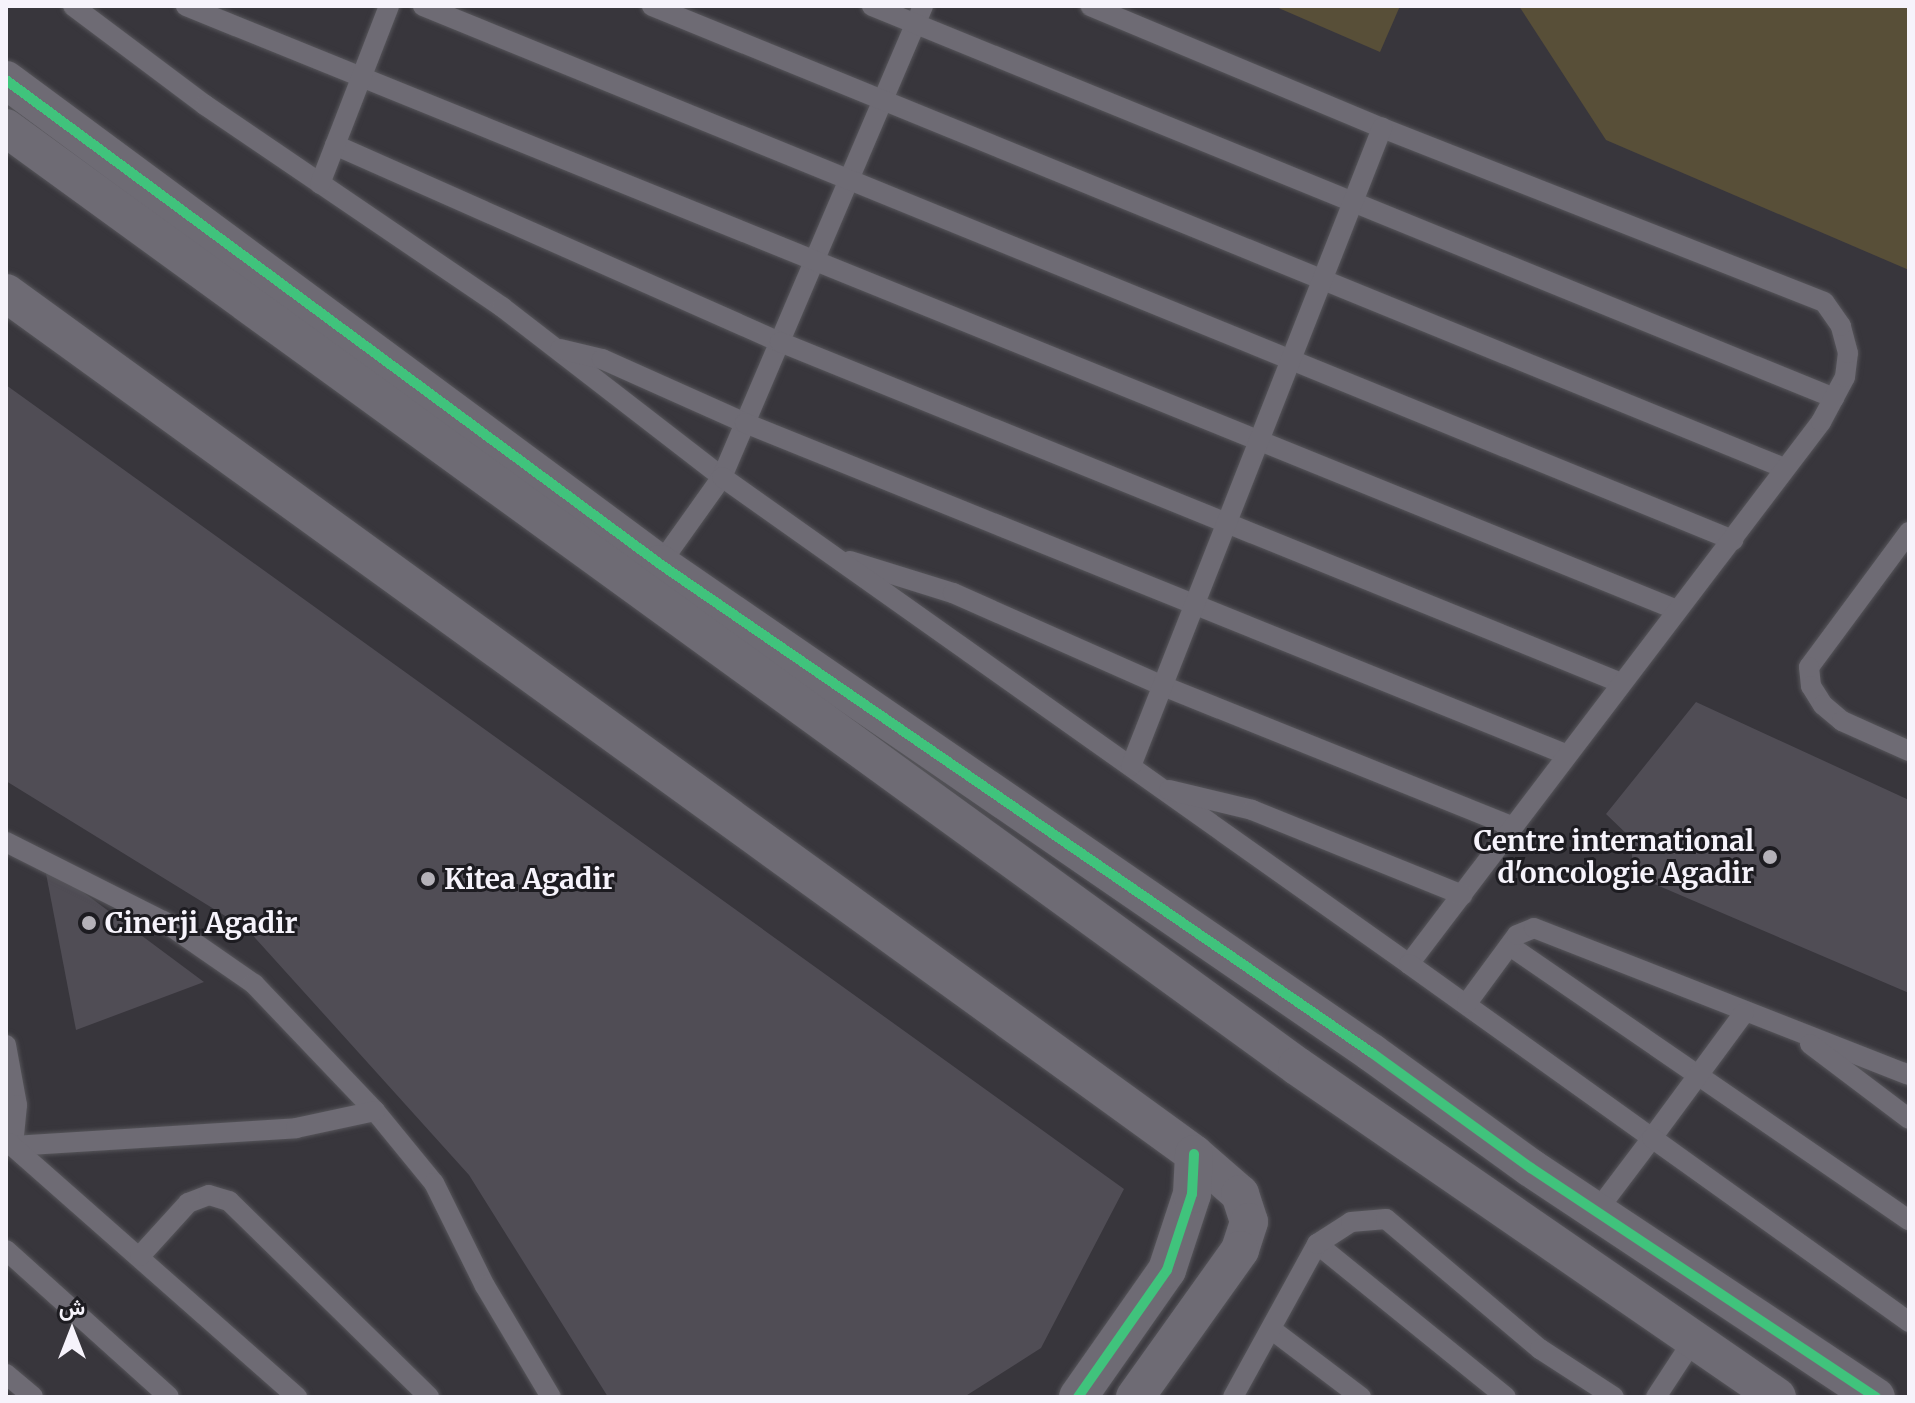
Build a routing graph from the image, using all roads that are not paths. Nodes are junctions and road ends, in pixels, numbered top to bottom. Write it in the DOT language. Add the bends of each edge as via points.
graph roads {
  1 [pos="73,6"];
  2 [pos="186,6"];
  3 [pos="389,6"];
  4 [pos="423,6"];
  5 [pos="652,6"];
  6 [pos="872,6"];
  7 [pos="1091,6"];
  8 [pos="919,15"];
  9 [pos="361,79"];
  10 [pos="6,80"];
  11 [pos="882,101"];
  12 [pos="6,128"];
  13 [pos="1382,128"];
  14 [pos="335,145"];
  15 [pos="848,180"];
  16 [pos="320,184"];
  17 [pos="1353,203"];
  18 [pos="814,261"];
  19 [pos="1321,283"];
  20 [pos="6,293"];
  21 [pos="780,342"];
  22 [pos="553,347"];
  23 [pos="1291,361"];
  24 [pos="1834,398"];
  25 [pos="745,423"];
  26 [pos="1259,441"];
  27 [pos="1784,468"];
  28 [pos="722,477"];
  29 [pos="1227,524"];
  30 [pos="1909,532"];
  31 [pos="1733,540"];
  32 [pos="831,555"];
  33 [pos="660,564"];
  34 [pos="1196,601"];
  35 [pos="1675,609"];
  36 [pos="1619,682"];
  37 [pos="1163,686"];
  38 [pos="1909,751"];
  39 [pos="1565,754"];
  40 [pos="1131,766"];
  41 [pos="1159,787"];
  42 [pos="1512,826"];
  43 [pos="6,842"];
  44 [pos="1462,895"];
  45 [pos="1510,946"];
  46 [pos="1409,964"];
  47 [pos="1467,1003"];
  48 [pos="1744,1013"];
  49 [pos="1793,1031"];
  50 [pos="6,1045"];
  51 [pos="1909,1075"];
  52 [pos="1696,1076"];
  53 [pos="375,1111"];
  54 [pos="1909,1119"];
  55 [pos="1652,1138"];
  56 [pos="8,1148"];
  57 [pos="1194,1154"];
  58 [pos="1596,1212"];
  59 [pos="1909,1220"];
  60 [pos="1317,1244"];
  61 [pos="6,1250"];
  62 [pos="140,1256"];
  63 [pos="1909,1322"];
  64 [pos="1271,1329"];
  65 [pos="1694,1339"];
  66 [pos="6,1374"];
  67 [pos="33,1397"];
  68 [pos="169,1397"];
  69 [pos="297,1397"];
  70 [pos="429,1397"];
  71 [pos="551,1397"];
  72 [pos="1078,1397"];
  73 [pos="1135,1397"];
  74 [pos="1233,1397"];
  75 [pos="1361,1397"];
  76 [pos="1506,1397"];
  77 [pos="1614,1397"];
  78 [pos="1656,1397"];
  79 [pos="1777,1397"];
  80 [pos="1876,1397"];
  1 -- 16 [label="lane"];
  2 -- 9 [label="lane"];
  3 -- 9 [label="lane"];
  4 -- 15 [label="lane"];
  5 -- 11 [label="lane"];
  6 -- 8 [label="lane"];
  7 -- 13 [label="lane"];
  8 -- 11 [label="lane"];
  8 -- 17 [label="lane"];
  9 -- 14 [label="lane"];
  9 -- 18 [label="lane"];
  10 -- 33 [label="street"];
  11 -- 15 [label="lane"];
  11 -- 19 [label="lane"];
  12 -- 65 [label="street" via="1297,1066"];
  13 -- 17 [label="lane"];
  13 -- 24 [label="lane" via="1824,302 1841,326 1848,353 1845,377"];
  14 -- 16 [label="lane"];
  14 -- 21 [label="lane"];
  15 -- 18 [label="lane"];
  15 -- 23 [label="lane"];
  16 -- 22 [label="lane"];
  17 -- 19 [label="lane"];
  17 -- 24 [label="lane"];
  18 -- 21 [label="lane"];
  18 -- 26 [label="lane"];
  19 -- 23 [label="lane"];
  19 -- 27 [label="lane"];
  20 -- 57 [label="street"];
  21 -- 25 [label="lane"];
  21 -- 29 [label="lane"];
  22 -- 25 [label="lane" via="602,359"];
  22 -- 28 [label="lane"];
  23 -- 26 [label="lane"];
  23 -- 31 [label="lane"];
  24 -- 27 [label="lane"];
  25 -- 28 [label="lane"];
  25 -- 34 [label="lane"];
  26 -- 29 [label="lane"];
  26 -- 35 [label="lane"];
  27 -- 31 [label="lane"];
  28 -- 32 [label="lane"];
  28 -- 33 [label="lane"];
  29 -- 34 [label="lane"];
  29 -- 36 [label="lane"];
  30 -- 38 [label="lane" via="1809,667 1811,686 1842,721"];
  31 -- 35 [label="lane"];
  32 -- 37 [label="lane" via="953,593"];
  32 -- 40 [label="lane"];
  33 -- 58 [label="street"];
  34 -- 37 [label="lane"];
  34 -- 39 [label="lane"];
  35 -- 36 [label="lane"];
  36 -- 39 [label="lane"];
  37 -- 40 [label="lane"];
  37 -- 42 [label="lane"];
  39 -- 42 [label="lane"];
  40 -- 41 [label="lane"];
  41 -- 44 [label="lane" via="1252,810"];
  41 -- 46 [label="lane"];
  42 -- 44 [label="lane"];
  43 -- 53 [label="lane" via="163,921 254,984"];
  44 -- 46 [label="lane"];
  45 -- 47 [label="lane"];
  45 -- 48 [label="lane" via="1524,929 1534,928"];
  45 -- 52 [label="lane"];
  46 -- 47 [label="lane"];
  47 -- 55 [label="lane"];
  48 -- 49 [label="lane"];
  48 -- 52 [label="lane"];
  49 -- 51 [label="lane"];
  49 -- 54 [label="lane"];
  50 -- 56 [label="lane" via="17,1105"];
  52 -- 55 [label="lane"];
  52 -- 59 [label="lane"];
  53 -- 56 [label="lane" via="296,1128"];
  53 -- 71 [label="lane" via="434,1183"];
  55 -- 58 [label="lane"];
  55 -- 63 [label="lane"];
  56 -- 62 [label="lane"];
  57 -- 72 [label="street" via="1192,1194 1167,1270"];
  57 -- 73 [label="street" via="1240,1194 1249,1222 1240,1250"];
  58 -- 80 [label="street"];
  60 -- 64 [label="lane"];
  60 -- 76 [label="lane"];
  60 -- 77 [label="lane" via="1351,1222 1386,1219 1540,1349"];
  61 -- 68 [label="lane"];
  62 -- 69 [label="lane"];
  62 -- 70 [label="lane" via="188,1203 209,1195 229,1201"];
  64 -- 74 [label="lane"];
  64 -- 75 [label="lane"];
  65 -- 78 [label="lane"];
  65 -- 79 [label="street"];
  66 -- 67 [label="lane"];
}
